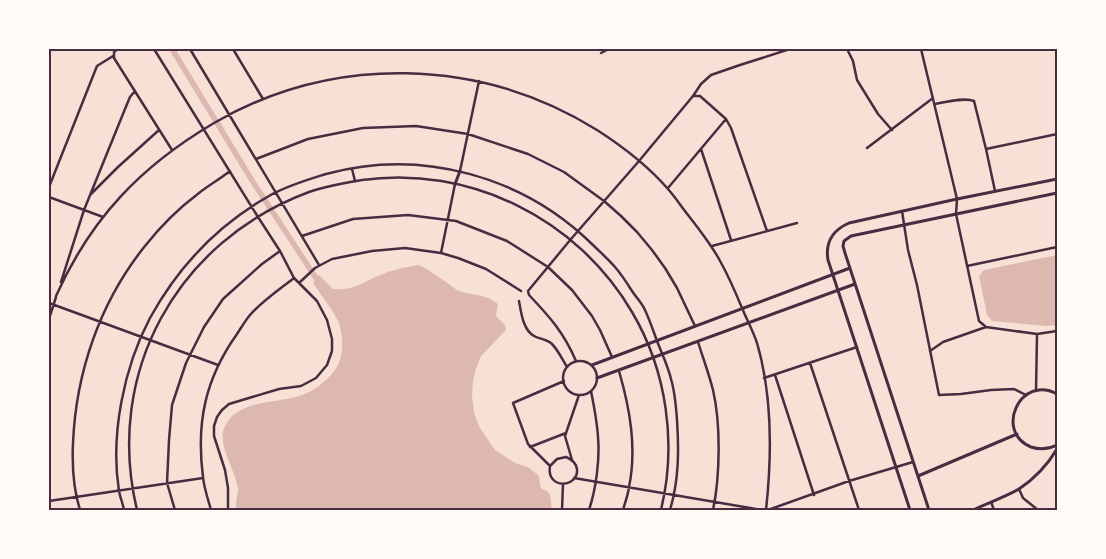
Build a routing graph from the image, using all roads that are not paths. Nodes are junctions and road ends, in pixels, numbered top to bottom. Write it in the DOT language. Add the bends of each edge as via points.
graph roads {
  1 [pos="118,49"];
  2 [pos="154,49"];
  3 [pos="190,49"];
  4 [pos="233,49"];
  5 [pos="610,49"];
  6 [pos="790,49"];
  7 [pos="847,49"];
  8 [pos="922,49"];
  9 [pos="601,53"];
  10 [pos="114,56"];
  11 [pos="479,81"];
  12 [pos="135,91"];
  13 [pos="693,96"];
  14 [pos="933,98"];
  15 [pos="263,99"];
  16 [pos="935,104"];
  17 [pos="230,114"];
  18 [pos="726,119"];
  19 [pos="204,129"];
  20 [pos="159,130"];
  21 [pos="892,130"];
  22 [pos="468,134"];
  23 [pos="1057,134"];
  24 [pos="867,148"];
  25 [pos="701,149"];
  26 [pos="986,149"];
  27 [pos="172,150"];
  28 [pos="256,158"];
  29 [pos="639,161"];
  30 [pos="352,169"];
  31 [pos="460,171"];
  32 [pos="230,172"];
  33 [pos="1057,179"];
  34 [pos="355,181"];
  35 [pos="455,184"];
  36 [pos="49,187"];
  37 [pos="668,188"];
  38 [pos="995,191"];
  39 [pos="276,193"];
  40 [pos="1057,193"];
  41 [pos="90,196"];
  42 [pos="49,198"];
  43 [pos="957,199"];
  44 [pos="604,201"];
  45 [pos="282,204"];
  46 [pos="251,207"];
  47 [pos="84,210"];
  48 [pos="902,211"];
  49 [pos="956,214"];
  50 [pos="103,217"];
  51 [pos="258,217"];
  52 [pos="447,220"];
  53 [pos="797,223"];
  54 [pos="904,225"];
  55 [pos="578,230"];
  56 [pos="767,231"];
  57 [pos="302,236"];
  58 [pos="570,239"];
  59 [pos="731,240"];
  60 [pos="712,246"];
  61 [pos="1057,247"];
  62 [pos="280,251"];
  63 [pos="441,253"];
  64 [pos="319,265"];
  65 [pos="967,266"];
  66 [pos="548,267"];
  67 [pos="850,268"];
  68 [pos="833,275"];
  69 [pos="294,278"];
  70 [pos="299,283"];
  71 [pos="855,284"];
  72 [pos="838,290"];
  73 [pos="521,291"];
  74 [pos="56,296"];
  75 [pos="519,301"];
  76 [pos="49,303"];
  77 [pos="53,305"];
  78 [pos="742,309"];
  79 [pos="49,320"];
  80 [pos="100,321"];
  81 [pos="749,323"];
  82 [pos="695,326"];
  83 [pos="986,327"];
  84 [pos="1057,331"];
  85 [pos="1038,334"];
  86 [pos="141,337"];
  87 [pos="150,340"];
  88 [pos="657,340"];
  89 [pos="698,342"];
  90 [pos="648,344"];
  91 [pos="857,347"];
  92 [pos="930,351"];
  93 [pos="190,354"];
  94 [pos="663,355"];
  95 [pos="612,357"];
  96 [pos="653,358"];
  97 [pos="576,361"];
  98 [pos="810,363"];
  99 [pos="218,365"];
  100 [pos="592,365"];
  101 [pos="567,367"];
  102 [pos="619,371"];
  103 [pos="775,374"];
  104 [pos="597,378"];
  105 [pos="764,378"];
  106 [pos="564,381"];
  107 [pos="591,391"];
  108 [pos="1036,391"];
  109 [pos="1057,394"];
  110 [pos="579,395"];
  111 [pos="1026,395"];
  112 [pos="566,433"];
  113 [pos="1017,434"];
  114 [pos="1057,444"];
  115 [pos="530,447"];
  116 [pos="1057,449"];
  117 [pos="572,460"];
  118 [pos="914,462"];
  119 [pos="550,466"];
  120 [pos="896,467"];
  121 [pos="918,476"];
  122 [pos="203,478"];
  123 [pos="574,478"];
  124 [pos="596,481"];
  125 [pos="849,482"];
  126 [pos="167,483"];
  127 [pos="563,484"];
  128 [pos="629,487"];
  129 [pos="131,489"];
  130 [pos="1019,489"];
  131 [pos="119,491"];
  132 [pos="665,493"];
  133 [pos="675,495"];
  134 [pos="814,495"];
  135 [pos="76,497"];
  136 [pos="49,501"];
  137 [pos="715,502"];
  138 [pos="991,502"];
  139 [pos="80,510"];
  140 [pos="124,510"];
  141 [pos="136,510"];
  142 [pos="175,510"];
  143 [pos="212,510"];
  144 [pos="228,510"];
  145 [pos="562,510"];
  146 [pos="589,510"];
  147 [pos="623,510"];
  148 [pos="661,510"];
  149 [pos="670,510"];
  150 [pos="713,510"];
  151 [pos="762,510"];
  152 [pos="767,510"];
  153 [pos="858,510"];
  154 [pos="910,510"];
  155 [pos="929,510"];
  156 [pos="973,510"];
  157 [pos="994,510"];
  158 [pos="1038,510"];
  1 -- 10 [label="street"];
  2 -- 19 [label="street"];
  3 -- 17 [label="street"];
  4 -- 15 [label="street"];
  5 -- 9 [label="street"];
  6 -- 13 [label="street" via="711,76"];
  7 -- 21 [label="street" via="854,61 857,80"];
  8 -- 14 [label="street"];
  10 -- 12 [label="street"];
  10 -- 36 [label="street" via="97,66"];
  11 -- 15 [label="street" via="406,72 370,74 297,87"];
  11 -- 22 [label="street"];
  11 -- 29 [label="street" via="548,103 610,139"];
  12 -- 20 [label="street"];
  12 -- 41 [label="street" via="124,109"];
  13 -- 18 [label="street" via="700,96"];
  13 -- 29 [label="street"];
  14 -- 16 [label="street"];
  14 -- 21 [label="street"];
  15 -- 17 [label="street"];
  16 -- 26 [label="street" via="974,101"];
  16 -- 43 [label="street"];
  17 -- 19 [label="street"];
  17 -- 28 [label="street"];
  18 -- 25 [label="street"];
  18 -- 56 [label="street"];
  19 -- 27 [label="street"];
  19 -- 32 [label="street"];
  20 -- 27 [label="street"];
  20 -- 41 [label="street"];
  21 -- 24 [label="street"];
  22 -- 28 [label="street" via="416,126 363,128 308,139"];
  22 -- 31 [label="street"];
  22 -- 44 [label="street" via="528,154 564,172"];
  23 -- 26 [label="street"];
  25 -- 37 [label="street"];
  25 -- 59 [label="street"];
  26 -- 38 [label="street"];
  27 -- 50 [label="street" via="132,184"];
  28 -- 39 [label="street"];
  29 -- 37 [label="street"];
  29 -- 44 [label="street"];
  30 -- 31 [label="street" via="398,164"];
  30 -- 34 [label="street"];
  30 -- 39 [label="street" via="315,178"];
  31 -- 35 [label="street"];
  31 -- 55 [label="street" via="522,194 552,210"];
  32 -- 46 [label="street"];
  32 -- 80 [label="street" via="198,193 144,247 122,278"];
  33 -- 38 [label="street"];
  34 -- 35 [label="street" via="412,178"];
  34 -- 45 [label="street" via="310,192"];
  35 -- 52 [label="street"];
  35 -- 58 [label="street" via="512,202"];
  37 -- 60 [label="street"];
  38 -- 43 [label="street"];
  39 -- 45 [label="street"];
  39 -- 46 [label="street"];
  40 -- 49 [label="street"];
  41 -- 47 [label="street"];
  42 -- 47 [label="street"];
  43 -- 48 [label="street"];
  43 -- 49 [label="street"];
  44 -- 55 [label="street"];
  44 -- 82 [label="street" via="652,250 677,288"];
  45 -- 51 [label="street"];
  45 -- 57 [label="street"];
  46 -- 51 [label="street"];
  46 -- 86 [label="street" via="224,226 178,274"];
  47 -- 50 [label="street"];
  47 -- 74 [label="street"];
  48 -- 54 [label="street"];
  48 -- 68 [label="street" via="839,228 827,248"];
  49 -- 54 [label="street"];
  49 -- 65 [label="street"];
  50 -- 74 [label="street"];
  51 -- 62 [label="street"];
  51 -- 87 [label="street" via="202,261 160,318"];
  52 -- 57 [label="street" via="408,215 353,219"];
  52 -- 63 [label="street"];
  52 -- 66 [label="street" via="506,241"];
  53 -- 56 [label="street"];
  54 -- 67 [label="street" via="851,236 844,241"];
  54 -- 92 [label="street"];
  55 -- 58 [label="street"];
  55 -- 88 [label="street" via="615,267 644,308"];
  56 -- 59 [label="street"];
  57 -- 64 [label="street"];
  58 -- 66 [label="street"];
  58 -- 90 [label="street" via="608,277 629,306"];
  59 -- 60 [label="street"];
  60 -- 78 [label="street"];
  61 -- 65 [label="street"];
  62 -- 69 [label="street"];
  62 -- 93 [label="street" via="223,299"];
  63 -- 64 [label="street" via="405,248 372,251"];
  63 -- 73 [label="street" via="486,269"];
  64 -- 70 [label="street"];
  65 -- 83 [label="street" via="979,321"];
  66 -- 95 [label="street" via="587,309"];
  66 -- 97 [label="street" via="528,294 561,331"];
  67 -- 68 [label="street"];
  67 -- 71 [label="street"];
  68 -- 72 [label="street"];
  68 -- 78 [label="street"];
  69 -- 70 [label="street"];
  69 -- 99 [label="street" via="250,315"];
  70 -- 144 [label="street" via="317,301 327,320 332,351 327,365 316,378 301,386 229,404 217,417 214,436 225,470"];
  71 -- 72 [label="street"];
  71 -- 118 [label="street"];
  72 -- 81 [label="street"];
  72 -- 91 [label="street"];
  74 -- 77 [label="street"];
  75 -- 101 [label="street" via="530,334 552,344"];
  76 -- 77 [label="street"];
  77 -- 79 [label="street"];
  77 -- 80 [label="street"];
  78 -- 81 [label="street"];
  78 -- 82 [label="street"];
  80 -- 86 [label="street"];
  80 -- 135 [label="street" via="80,383 74,421"];
  81 -- 89 [label="street"];
  81 -- 105 [label="street"];
  82 -- 88 [label="street"];
  83 -- 85 [label="street"];
  83 -- 92 [label="street" via="943,342"];
  84 -- 85 [label="street"];
  85 -- 108 [label="street"];
  86 -- 87 [label="street"];
  86 -- 131 [label="street" via="123,392 118,425"];
  87 -- 93 [label="street"];
  87 -- 129 [label="street" via="135,384 129,418"];
  88 -- 90 [label="street"];
  88 -- 94 [label="street"];
  89 -- 94 [label="street"];
  89 -- 137 [label="street" via="717,418"];
  90 -- 95 [label="street"];
  90 -- 96 [label="street"];
  91 -- 98 [label="street"];
  91 -- 120 [label="street"];
  92 -- 111 [label="street" via="939,395 1014,389"];
  93 -- 99 [label="street"];
  93 -- 126 [label="street" via="172,405"];
  94 -- 96 [label="street"];
  94 -- 133 [label="street" via="676,405 679,445"];
  95 -- 100 [label="street"];
  96 -- 102 [label="street"];
  96 -- 132 [label="street" via="664,393 668,426 669,460"];
  97 -- 100 [label="street"];
  97 -- 101 [label="street"];
  98 -- 103 [label="street"];
  98 -- 125 [label="street"];
  99 -- 122 [label="street" via="206,395 200,429"];
  100 -- 104 [label="street"];
  101 -- 106 [label="street"];
  102 -- 104 [label="street"];
  102 -- 128 [label="street" via="631,426"];
  103 -- 105 [label="street"];
  103 -- 134 [label="street"];
  104 -- 107 [label="street"];
  105 -- 152 [label="street" via="768,401 770,475"];
  106 -- 110 [label="street" via="570,391"];
  106 -- 115 [label="street" via="513,403"];
  107 -- 110 [label="street"];
  107 -- 124 [label="street" via="598,437"];
  108 -- 109 [label="street"];
  108 -- 111 [label="street"];
  110 -- 112 [label="street"];
  111 -- 113 [label="street" via="1014,410"];
  112 -- 115 [label="street"];
  112 -- 117 [label="street"];
  113 -- 114 [label="street" via="1027,445 1036,448 1045,449"];
  113 -- 121 [label="street"];
  115 -- 119 [label="street"];
  116 -- 130 [label="street" via="1036,475"];
  117 -- 119 [label="street" via="560,457"];
  117 -- 123 [label="street" via="576,469"];
  118 -- 120 [label="street"];
  118 -- 121 [label="street"];
  119 -- 127 [label="street" via="552,478"];
  120 -- 125 [label="street"];
  120 -- 154 [label="street"];
  121 -- 155 [label="street"];
  122 -- 126 [label="street"];
  122 -- 143 [label="street"];
  123 -- 124 [label="street"];
  123 -- 127 [label="street"];
  124 -- 128 [label="street"];
  124 -- 146 [label="street"];
  125 -- 134 [label="street"];
  125 -- 153 [label="street"];
  126 -- 129 [label="street"];
  126 -- 142 [label="street"];
  127 -- 145 [label="street"];
  128 -- 132 [label="street"];
  128 -- 147 [label="street"];
  129 -- 131 [label="street"];
  129 -- 141 [label="street"];
  130 -- 138 [label="street"];
  130 -- 158 [label="street" via="1023,498"];
  131 -- 135 [label="street"];
  131 -- 140 [label="street"];
  132 -- 133 [label="street"];
  132 -- 148 [label="street"];
  133 -- 137 [label="street"];
  133 -- 149 [label="street"];
  134 -- 152 [label="street"];
  135 -- 136 [label="street"];
  135 -- 139 [label="street"];
  137 -- 150 [label="street"];
  137 -- 151 [label="street"];
  138 -- 156 [label="street"];
  138 -- 157 [label="street"];
}
